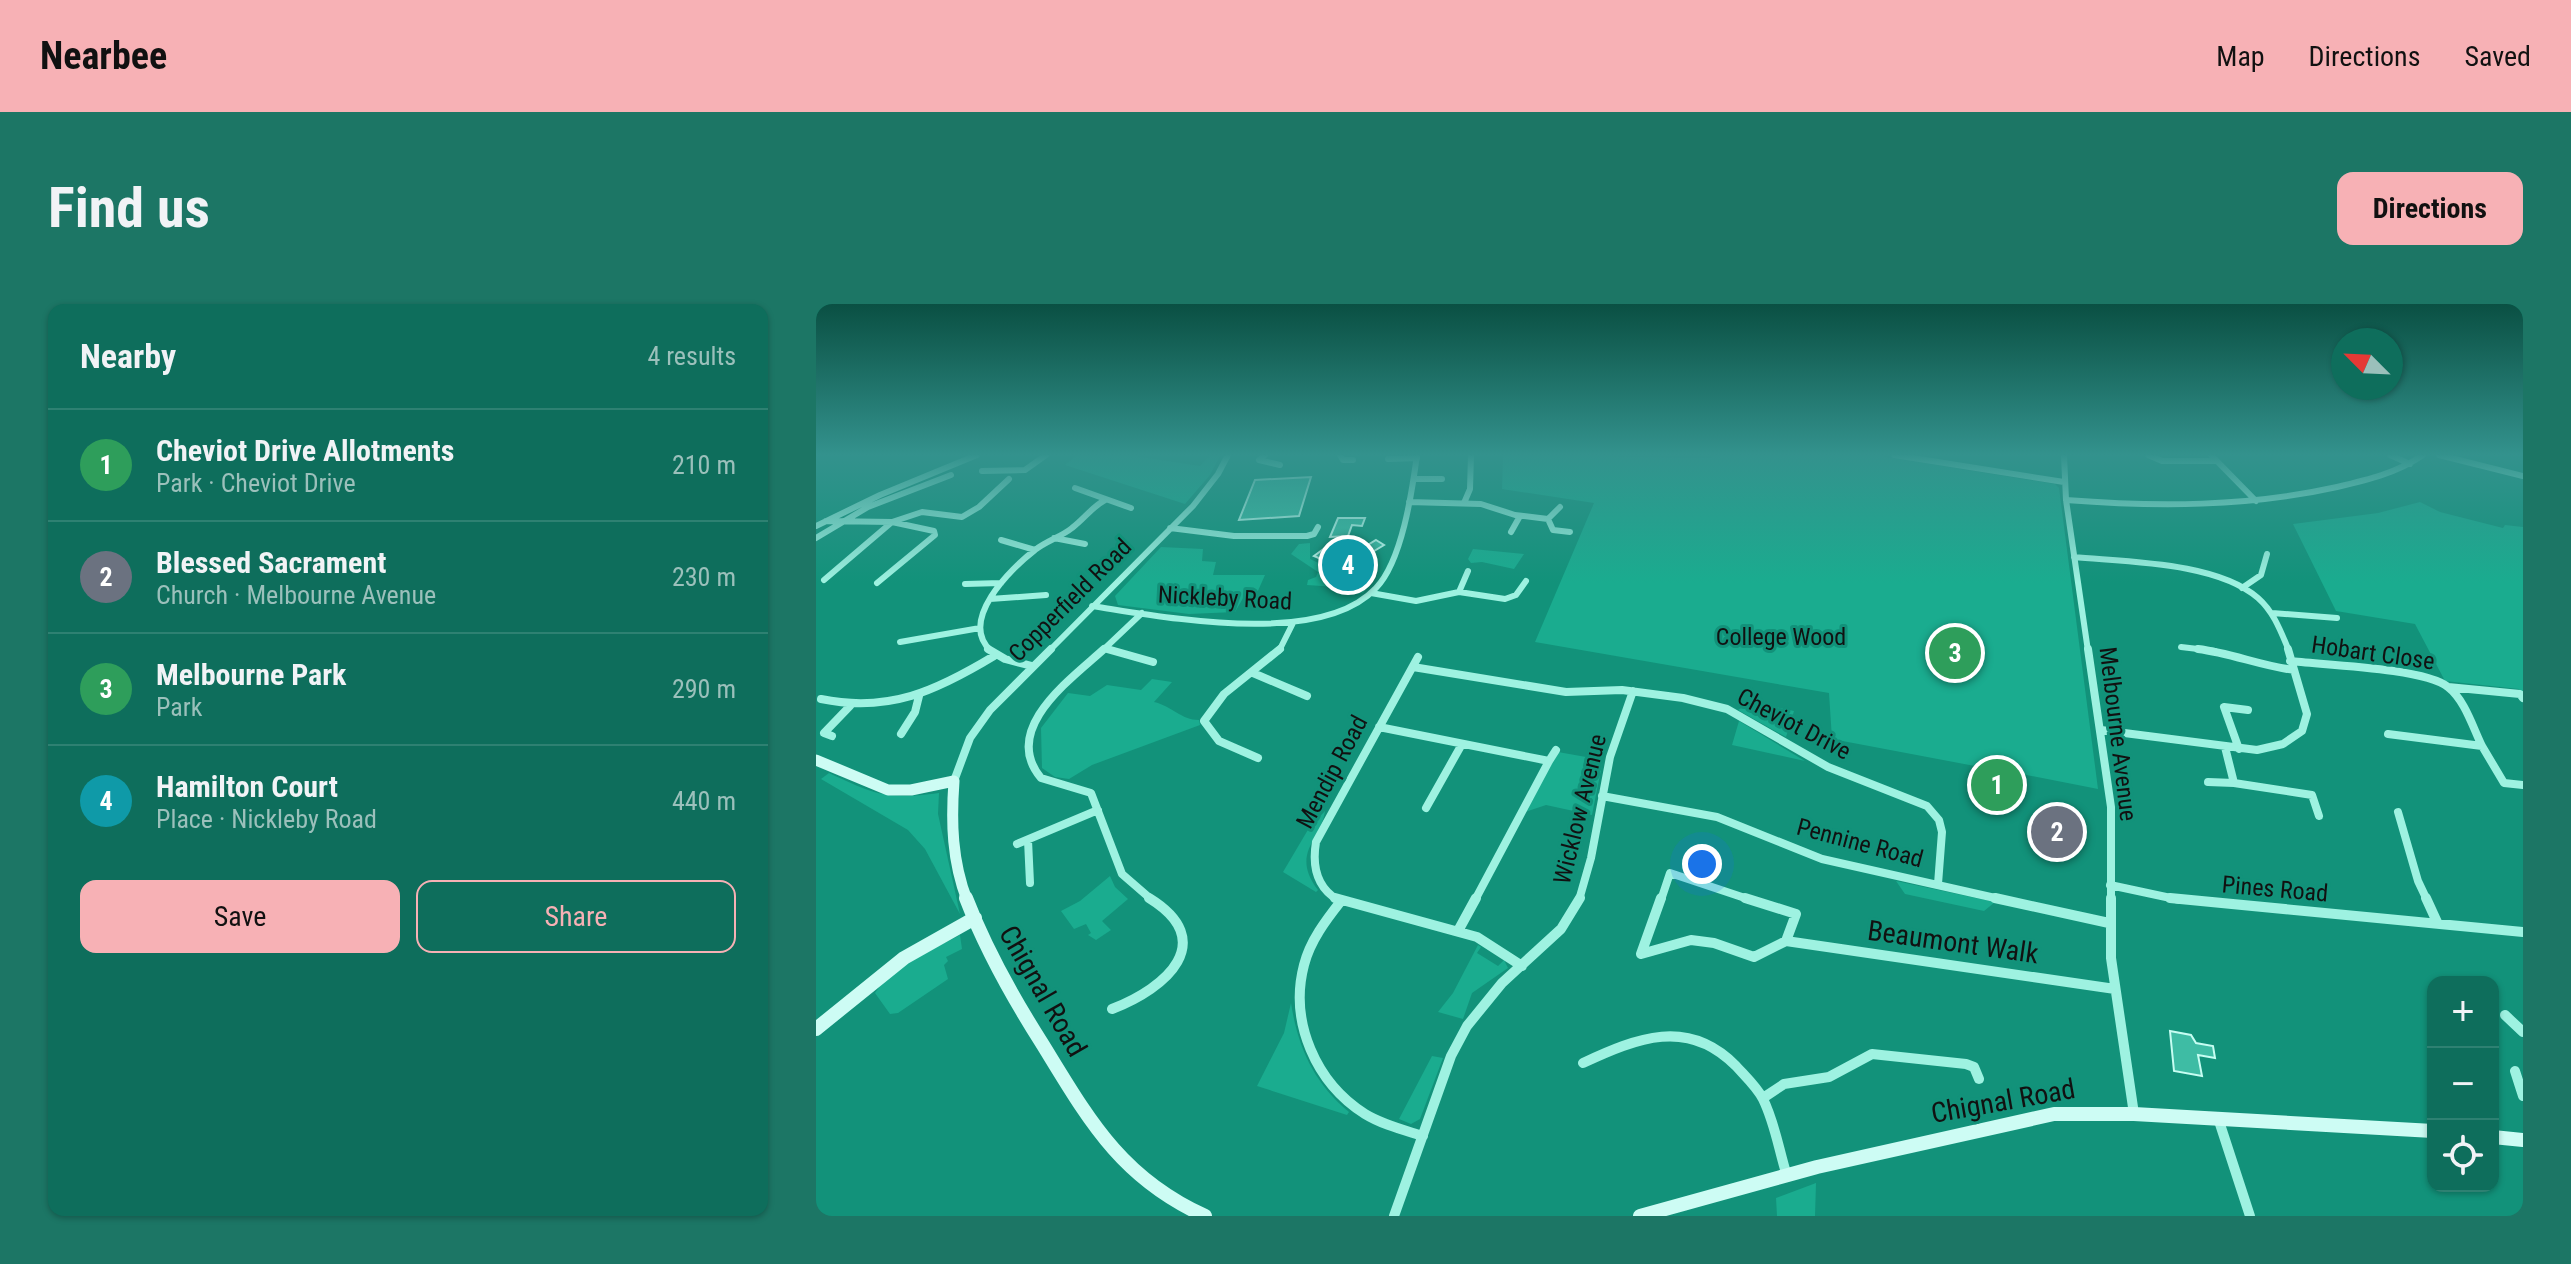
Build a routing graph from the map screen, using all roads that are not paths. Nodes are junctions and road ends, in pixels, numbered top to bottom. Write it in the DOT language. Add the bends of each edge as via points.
graph roads {
  1 [pos="880,498"];
  2 [pos="892,498"];
  3 [pos="989,498"];
  4 [pos="1099,498"];
  5 [pos="1200,498"];
  6 [pos="1410,498"];
  7 [pos="1466,498"];
  8 [pos="2253,498"];
  9 [pos="2276,498"];
  10 [pos="1105,500"];
  11 [pos="2066,500"];
  12 [pos="2256,501"];
  13 [pos="1409,502"];
  14 [pos="1464,503"];
  15 [pos="1560,507"];
  16 [pos="1131,508"];
  17 [pos="1520,516"];
  18 [pos="1548,519"];
  19 [pos="826,521"];
  20 [pos="842,522"];
  21 [pos="892,522"];
  22 [pos="816,526"];
  23 [pos="1318,527"];
  24 [pos="1170,528"];
  25 [pos="1511,532"];
  26 [pos="1570,532"];
  27 [pos="816,538"];
  28 [pos="1054,538"];
  29 [pos="1001,540"];
  30 [pos="1085,544"];
  31 [pos="1035,550"];
  32 [pos="2267,554"];
  33 [pos="2074,557"];
  34 [pos="1468,571"];
  35 [pos="824,580"];
  36 [pos="1526,581"];
  37 [pos="877,583"];
  38 [pos="1001,583"];
  39 [pos="965,584"];
  40 [pos="2242,588"];
  41 [pos="1459,592"];
  42 [pos="1371,593"];
  43 [pos="1046,595"];
  44 [pos="990,599"];
  45 [pos="1092,606"];
  46 [pos="1142,613"];
  47 [pos="2272,613"];
  48 [pos="2337,618"];
  49 [pos="1293,623"];
  50 [pos="980,628"];
  51 [pos="900,642"];
  52 [pos="2181,647"];
  53 [pos="1107,649"];
  54 [pos="994,656"];
  55 [pos="1418,657"];
  56 [pos="1153,662"];
  57 [pos="1032,666"];
  58 [pos="2292,666"];
  59 [pos="1413,667"];
  60 [pos="1253,673"];
  61 [pos="2448,687"];
  62 [pos="1633,691"];
  63 [pos="919,696"];
  64 [pos="1307,696"];
  65 [pos="2523,698"];
  66 [pos="821,699"];
  67 [pos="850,706"];
  68 [pos="2248,710"];
  69 [pos="1379,727"];
  70 [pos="2101,730"];
  71 [pos="901,734"];
  72 [pos="2388,734"];
  73 [pos="832,736"];
  74 [pos="1254,744"];
  75 [pos="1462,744"];
  76 [pos="2482,746"];
  77 [pos="2225,747"];
  78 [pos="2239,749"];
  79 [pos="1556,750"];
  80 [pos="1244,752"];
  81 [pos="1258,758"];
  82 [pos="816,760"];
  83 [pos="1549,761"];
  84 [pos="954,781"];
  85 [pos="2208,782"];
  86 [pos="2234,783"];
  87 [pos="2523,785"];
  88 [pos="1602,796"];
  89 [pos="1426,808"];
  90 [pos="1098,810"];
  91 [pos="2398,812"];
  92 [pos="2319,816"];
  93 [pos="1028,840"];
  94 [pos="1017,844"];
  95 [pos="1030,883"];
  96 [pos="1938,884"];
  97 [pos="2110,885"];
  98 [pos="1341,901"];
  99 [pos="975,918"];
  100 [pos="2437,922"];
  101 [pos="2109,923"];
  102 [pos="1458,931"];
  103 [pos="2523,932"];
  104 [pos="1786,941"];
  105 [pos="1522,966"];
  106 [pos="2115,989"];
  107 [pos="1112,1009"];
  108 [pos="2505,1015"];
  109 [pos="816,1029"];
  110 [pos="2523,1032"];
  111 [pos="1583,1063"];
  112 [pos="2515,1071"];
  113 [pos="1979,1079"];
  114 [pos="2523,1096"];
  115 [pos="1763,1098"];
  116 [pos="2134,1114"];
  117 [pos="2218,1118"];
  118 [pos="2427,1131"];
  119 [pos="1423,1136"];
  120 [pos="2499,1138"];
  121 [pos="2523,1140"];
  122 [pos="1787,1176"];
  123 [pos="1205,1216"];
  124 [pos="1394,1216"];
  125 [pos="1640,1216"];
  126 [pos="2250,1216"];
  1 -- 19 [label="street"];
  2 -- 20 [label="street"];
  3 -- 21 [label="street" via="962,517 922,512"];
  4 -- 10 [label="street"];
  5 -- 24 [label="street, Copperfield Road"];
  6 -- 13 [label="street"];
  7 -- 14 [label="street"];
  8 -- 12 [label="street"];
  9 -- 12 [label="street"];
  10 -- 16 [label="street"];
  10 -- 28 [label="street"];
  11 -- 12 [label="street" via="2166,507"];
  11 -- 33 [label="street, Melbourne Avenue"];
  13 -- 14 [label="street"];
  13 -- 42 [label="street" via="1385,575"];
  14 -- 17 [label="street"];
  15 -- 18 [label="street"];
  17 -- 18 [label="street"];
  17 -- 25 [label="street"];
  18 -- 26 [label="street" via="1553,530"];
  19 -- 20 [label="street"];
  19 -- 22 [label="street"];
  20 -- 21 [label="street"];
  20 -- 27 [label="street"];
  21 -- 35 [label="street"];
  21 -- 37 [label="street" via="935,535"];
  23 -- 24 [label="street" via="1307,536 1234,536"];
  24 -- 45 [label="street, Copperfield Road"];
  28 -- 30 [label="street"];
  28 -- 31 [label="street"];
  29 -- 31 [label="street"];
  31 -- 38 [label="street"];
  32 -- 40 [label="street" via="2261,575"];
  33 -- 40 [label="street" via="2196,572"];
  33 -- 70 [label="street, Melbourne Avenue"];
  34 -- 41 [label="street"];
  36 -- 41 [label="street" via="1516,595 1505,599"];
  38 -- 39 [label="street"];
  38 -- 44 [label="street"];
  40 -- 47 [label="street"];
  41 -- 42 [label="street" via="1416,601"];
  42 -- 49 [label="street, Nickleby Road" via="1337,613"];
  43 -- 44 [label="street"];
  44 -- 50 [label="street"];
  45 -- 46 [label="street, Nickleby Road"];
  45 -- 57 [label="street, Copperfield Road"];
  46 -- 49 [label="street, Nickleby Road" via="1200,621"];
  46 -- 53 [label="street"];
  47 -- 48 [label="street"];
  47 -- 58 [label="street"];
  49 -- 60 [label="street" via="1286,644"];
  50 -- 51 [label="street"];
  50 -- 54 [label="street" via="984,645"];
  52 -- 58 [label="street, Hobart Close" via="2232,653 2264,666"];
  53 -- 56 [label="street"];
  53 -- 90 [label="street" via="1039,715 1027,744 1039,777 1085,789"];
  54 -- 57 [label="street"];
  54 -- 63 [label="street"];
  55 -- 59 [label="street, Mendip Road"];
  57 -- 84 [label="street, Copperfield Road" via="970,738"];
  58 -- 61 [label="street, Hobart Close" via="2420,677"];
  58 -- 78 [label="street" via="2307,714 2302,732 2274,748"];
  59 -- 62 [label="street, Cheviot Drive" via="1566,692"];
  59 -- 69 [label="street, Mendip Road"];
  60 -- 64 [label="street"];
  60 -- 80 [label="street" via="1215,701 1204,721 1218,742"];
  61 -- 65 [label="street, Hobart Close"];
  61 -- 76 [label="street, Hobart Close"];
  62 -- 88 [label="street, Wicklow Avenue"];
  62 -- 96 [label="street, Cheviot Drive" via="1727,709 1828,767 1927,806 1942,832"];
  63 -- 67 [label="street"];
  63 -- 71 [label="street"];
  66 -- 67 [label="street"];
  67 -- 73 [label="street" via="824,733"];
  68 -- 78 [label="street" via="2224,707"];
  69 -- 75 [label="street"];
  69 -- 98 [label="street, Mendip Road" via="1314,853 1323,888"];
  70 -- 77 [label="street"];
  70 -- 97 [label="street, Melbourne Avenue" via="2111,807"];
  72 -- 76 [label="street"];
  74 -- 80 [label="street"];
  75 -- 83 [label="street"];
  75 -- 89 [label="street"];
  76 -- 87 [label="street, Hobart Close" via="2504,783"];
  77 -- 78 [label="street"];
  77 -- 86 [label="street"];
  79 -- 83 [label="street"];
  80 -- 81 [label="street"];
  82 -- 84 [label="street" via="888,790"];
  83 -- 102 [label="street"];
  84 -- 99 [label="street, Chignal Road" via="949,821"];
  85 -- 86 [label="street"];
  86 -- 92 [label="street" via="2312,795"];
  88 -- 96 [label="street, Pennine Road" via="1717,817 1822,859"];
  88 -- 105 [label="street, Wicklow Avenue" via="1580,897 1561,929"];
  90 -- 93 [label="street"];
  90 -- 107 [label="street" via="1117,867 1127,881 1176,917 1183,934 1182,952 1172,971 1149,991"];
  91 -- 100 [label="street" via="2418,881"];
  93 -- 94 [label="street"];
  93 -- 95 [label="street"];
  96 -- 101 [label="street, Pennine Road"];
  97 -- 100 [label="street, Pines Road" via="2187,901"];
  97 -- 101 [label="street, Melbourne Avenue"];
  98 -- 102 [label="street"];
  98 -- 119 [label="street" via="1304,965 1299,1007 1305,1036 1312,1055 1345,1099 1386,1124"];
  99 -- 109 [label="street" via="904,958"];
  99 -- 123 [label="street, Chignal Road" via="997,970 1097,1134 1148,1182"];
  100 -- 103 [label="street, Pines Road"];
  101 -- 106 [label="street, Melbourne Avenue"];
  102 -- 105 [label="street" via="1495,946"];
  104 -- 104 [label="street" via="1754,957 1691,940 1641,954 1670,873 1796,914"];
  104 -- 106 [label="street, Beaumont Walk"];
  105 -- 119 [label="street, Wicklow Avenue" via="1467,1026"];
  106 -- 116 [label="street, Melbourne Avenue"];
  108 -- 110 [label="street"];
  111 -- 115 [label="street" via="1673,1034 1699,1038 1730,1058"];
  112 -- 114 [label="street"];
  113 -- 115 [label="street" via="1971,1065 1872,1054 1829,1077 1784,1084"];
  115 -- 122 [label="street"];
  116 -- 117 [label="street, Chignal Road"];
  116 -- 122 [label="street, Chignal Road" via="2054,1114"];
  117 -- 118 [label="street, Chignal Road"];
  117 -- 126 [label="street"];
  119 -- 124 [label="street, Wicklow Avenue"];
  120 -- 121 [label="street"];
  122 -- 125 [label="street, Chignal Road"];
}
